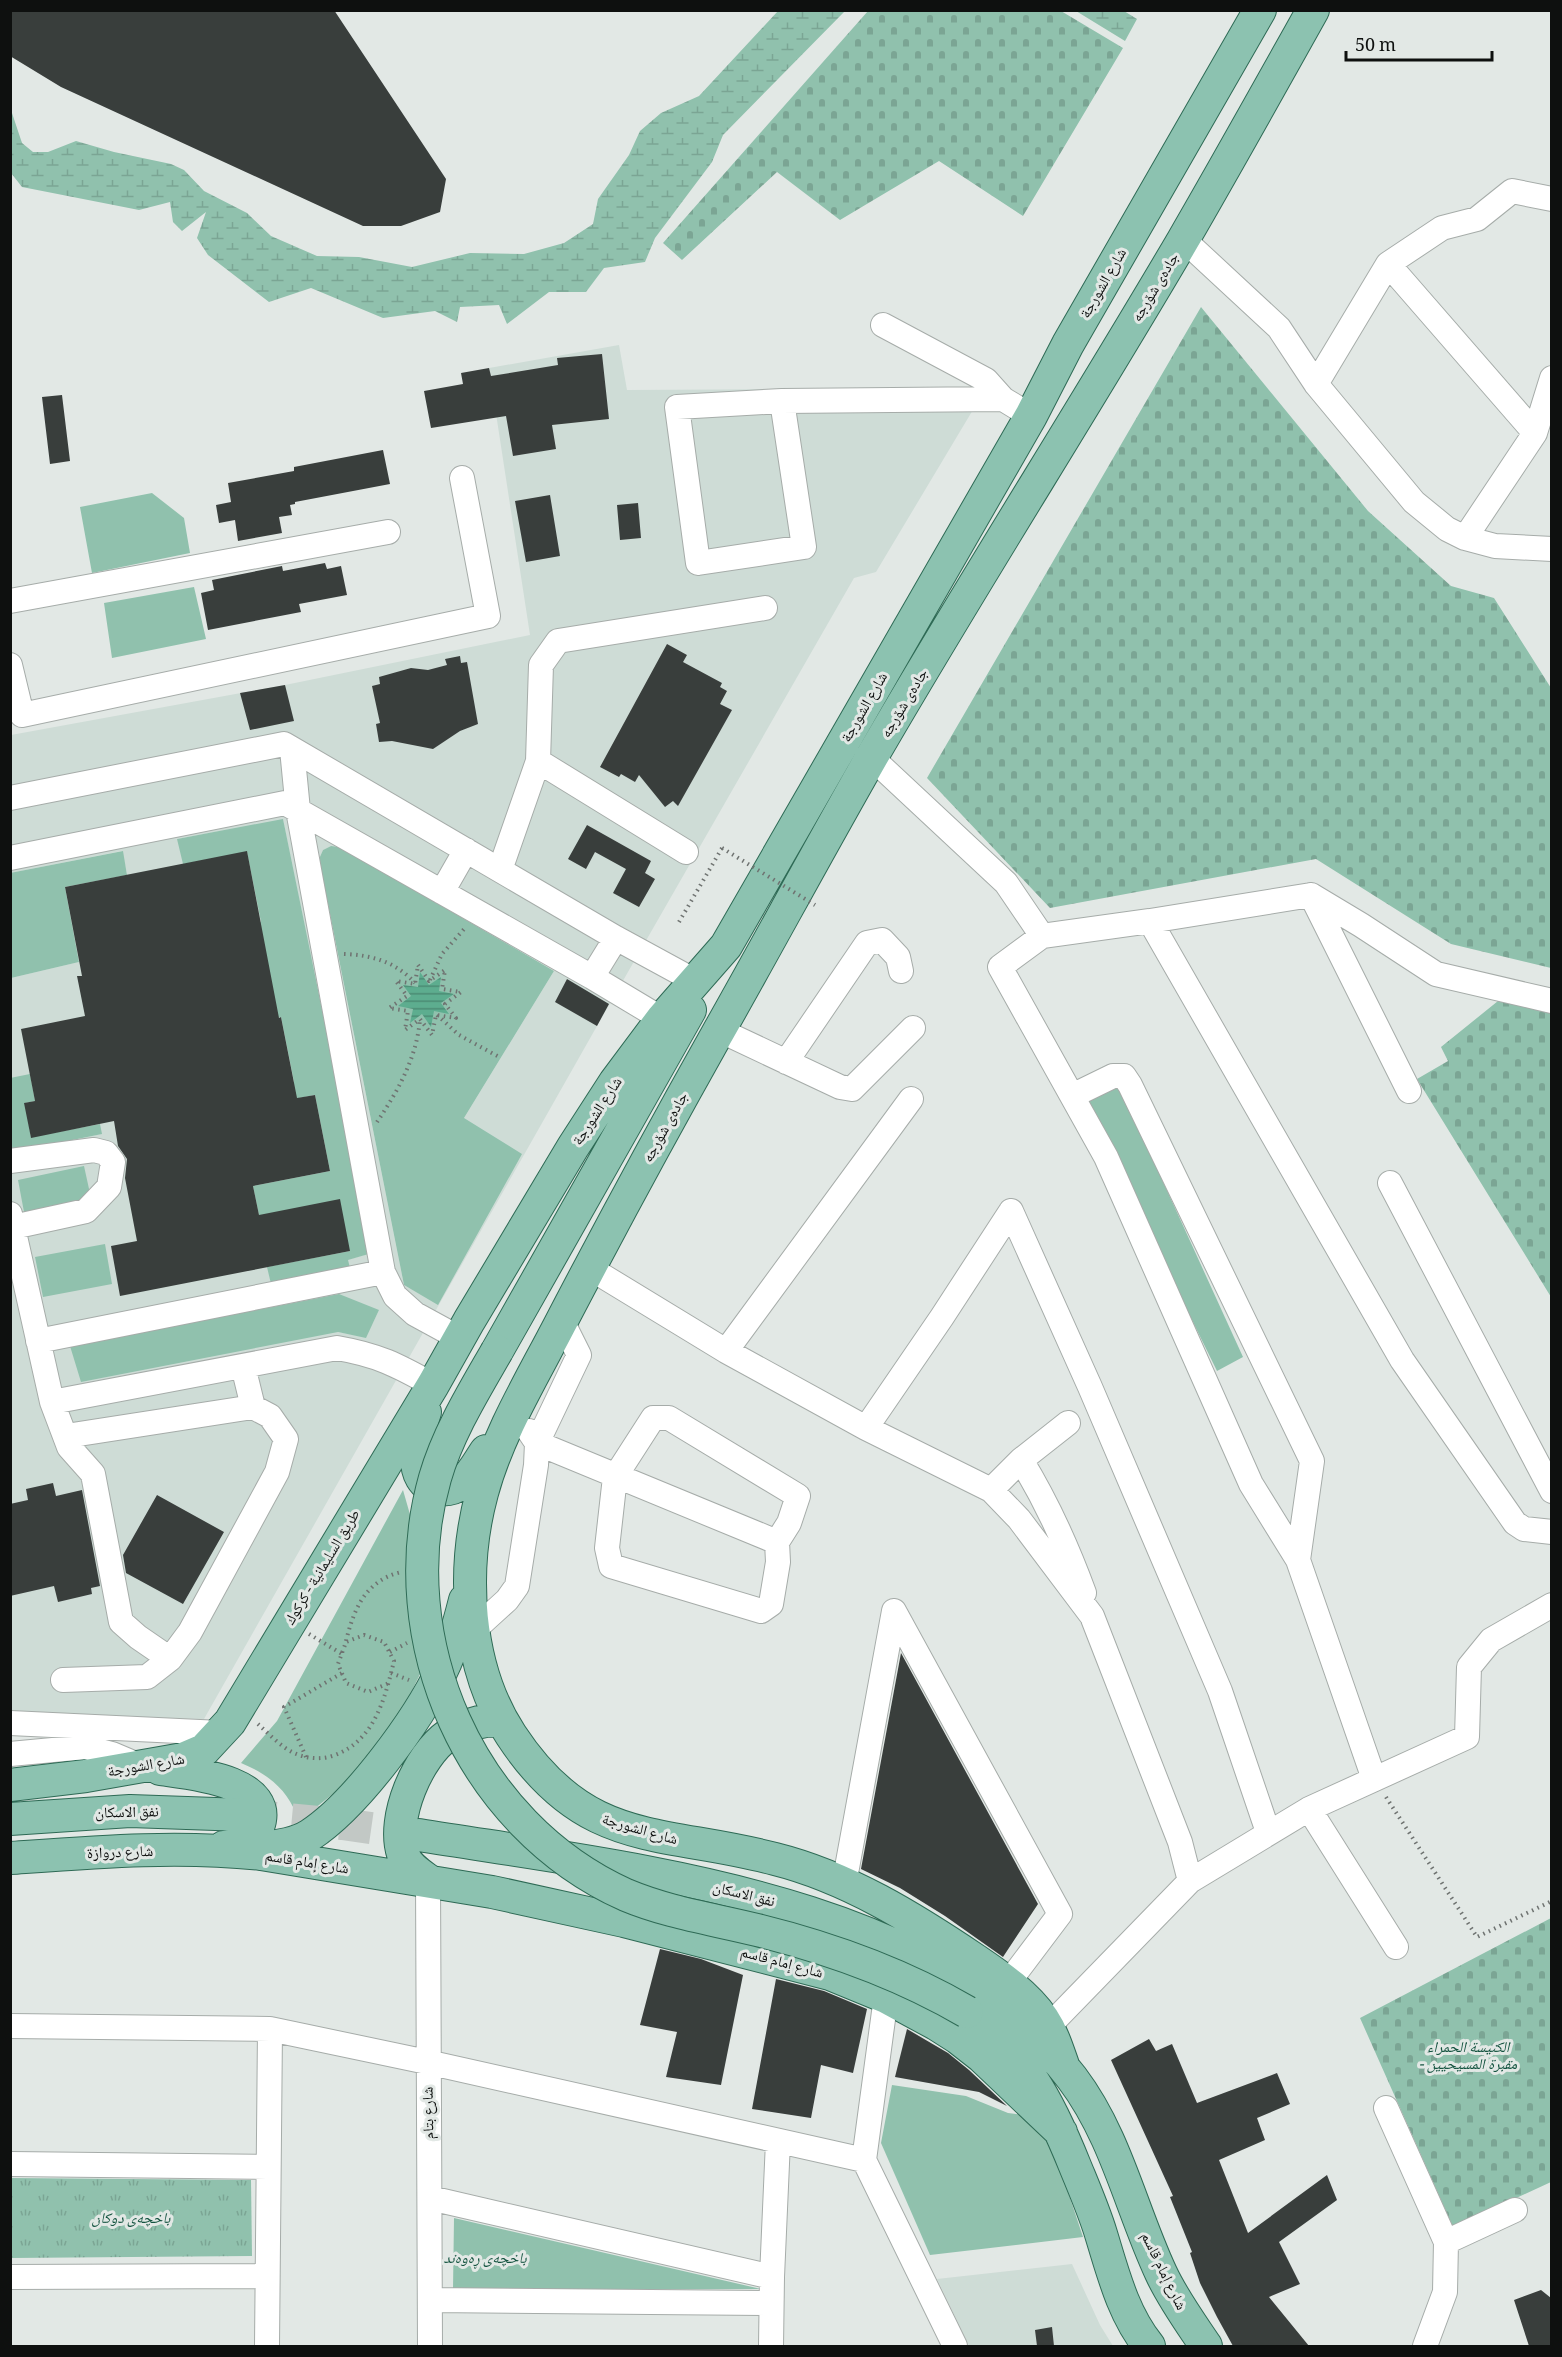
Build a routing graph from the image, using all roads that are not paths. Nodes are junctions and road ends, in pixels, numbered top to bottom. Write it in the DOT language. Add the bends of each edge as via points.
graph roads {
  1 [pos="1260,10"];
  2 [pos="1313,10"];
  3 [pos="1551,199"];
  4 [pos="1183,239"];
  5 [pos="1388,264"];
  6 [pos="883,325"];
  7 [pos="1551,378"];
  8 [pos="1316,384"];
  9 [pos="1003,399"];
  10 [pos="782,401"];
  11 [pos="1031,416"];
  12 [pos="1535,433"];
  13 [pos="462,478"];
  14 [pos="388,532"];
  15 [pos="1465,538"];
  16 [pos="1551,549"];
  17 [pos="10,601"];
  18 [pos="765,608"];
  19 [pos="10,665"];
  20 [pos="292,749"];
  21 [pos="872,758"];
  22 [pos="538,761"];
  23 [pos="10,798"];
  24 [pos="298,810"];
  25 [pos="466,850"];
  26 [pos="686,852"];
  27 [pos="10,858"];
  28 [pos="500,870"];
  29 [pos="442,892"];
  30 [pos="1311,895"];
  31 [pos="1150,921"];
  32 [pos="1042,936"];
  33 [pos="616,938"];
  34 [pos="726,946"];
  35 [pos="901,971"];
  36 [pos="592,977"];
  37 [pos="695,981"];
  38 [pos="1551,1001"];
  39 [pos="662,1019"];
  40 [pos="913,1028"];
  41 [pos="719,1030"];
  42 [pos="786,1062"];
  43 [pos="1409,1091"];
  44 [pos="1072,1096"];
  45 [pos="911,1099"];
  46 [pos="10,1161"];
  47 [pos="1390,1183"];
  48 [pos="12,1221"];
  49 [pos="588,1267"];
  50 [pos="383,1272"];
  51 [pos="562,1321"];
  52 [pos="459,1338"];
  53 [pos="38,1341"];
  54 [pos="726,1351"];
  55 [pos="243,1366"];
  56 [pos="434,1383"];
  57 [pos="52,1402"];
  58 [pos="253,1407"];
  59 [pos="516,1408"];
  60 [pos="1068,1423"];
  61 [pos="866,1428"];
  62 [pos="66,1436"];
  63 [pos="537,1443"];
  64 [pos="1021,1460"];
  65 [pos="615,1477"];
  66 [pos="991,1490"];
  67 [pos="1551,1491"];
  68 [pos="1551,1532"];
  69 [pos="777,1542"];
  70 [pos="1298,1560"];
  71 [pos="471,1579"];
  72 [pos="1551,1605"];
  73 [pos="1092,1616"];
  74 [pos="474,1630"];
  75 [pos="170,1659"];
  76 [pos="63,1680"];
  77 [pos="501,1719"];
  78 [pos="10,1723"];
  79 [pos="213,1741"];
  80 [pos="86,1750"];
  81 [pos="10,1754"];
  82 [pos="138,1765"];
  83 [pos="1374,1779"];
  84 [pos="10,1785"];
  85 [pos="1309,1809"];
  86 [pos="244,1815"];
  87 [pos="10,1819"];
  88 [pos="1268,1832"];
  89 [pos="419,1835"];
  90 [pos="185,1850"];
  91 [pos="229,1851"];
  92 [pos="10,1858"];
  93 [pos="428,1880"];
  94 [pos="1190,1881"];
  95 [pos="844,1884"];
  96 [pos="1396,1947"];
  97 [pos="1008,1983"];
  98 [pos="886,1997"];
  99 [pos="10,2026"];
  100 [pos="270,2029"];
  101 [pos="1042,2033"];
  102 [pos="428,2062"];
  103 [pos="1064,2068"];
  104 [pos="1386,2108"];
  105 [pos="1061,2132"];
  106 [pos="778,2141"];
  107 [pos="864,2160"];
  108 [pos="10,2164"];
  109 [pos="267,2167"];
  110 [pos="430,2198"];
  111 [pos="1515,2210"];
  112 [pos="1446,2242"];
  113 [pos="10,2277"];
  114 [pos="267,2277"];
  115 [pos="772,2277"];
  116 [pos="431,2300"];
  117 [pos="771,2303"];
  118 [pos="267,2346"];
  119 [pos="430,2346"];
  120 [pos="771,2346"];
  121 [pos="955,2346"];
  122 [pos="1149,2346"];
  123 [pos="1206,2346"];
  124 [pos="1425,2346"];
  1 -- 11 [label="main road, شارع الشورجة" via="1068,344"];
  2 -- 4 [label="main road, جادەی شۆرجە"];
  3 -- 5 [label="street" via="1512,191 1477,219 1442,228"];
  4 -- 8 [label="street" via="1279,328"];
  4 -- 21 [label="main road, جادەی شۆرجە"];
  5 -- 8 [label="street"];
  5 -- 12 [label="street"];
  6 -- 9 [label="street" via="986,380"];
  7 -- 12 [label="street"];
  8 -- 15 [label="street" via="1414,502 1447,529"];
  9 -- 10 [label="street"];
  9 -- 11 [label="street"];
  10 -- 10 [label="street" via="677,407 698,563 804,547"];
  11 -- 34 [label="main road, شارع الشورجة"];
  12 -- 15 [label="street"];
  13 -- 19 [label="street" via="488,615 22,715"];
  14 -- 17 [label="street"];
  15 -- 16 [label="street" via="1495,546"];
  18 -- 22 [label="street" via="558,641 541,665"];
  20 -- 23 [label="street" via="284,744"];
  20 -- 24 [label="street"];
  20 -- 25 [label="street"];
  21 -- 32 [label="street" via="1006,883"];
  21 -- 41 [label="main road, جادەی شۆرجە"];
  22 -- 26 [label="street"];
  22 -- 28 [label="street"];
  24 -- 27 [label="street" via="285,803"];
  24 -- 29 [label="street"];
  24 -- 50 [label="street"];
  25 -- 28 [label="street"];
  25 -- 29 [label="street"];
  28 -- 33 [label="street"];
  29 -- 36 [label="street"];
  30 -- 31 [label="street"];
  30 -- 38 [label="street" via="1436,974"];
  30 -- 43 [label="street"];
  31 -- 32 [label="street"];
  31 -- 68 [label="street" via="1402,1360 1515,1522 1524,1529"];
  32 -- 44 [label="street" via="1000,967"];
  33 -- 36 [label="street"];
  33 -- 37 [label="street"];
  34 -- 37 [label="main road, شارع الشورجة"];
  34 -- 105 [label="main road, bridge" via="497,1352 461,1418 436,1477 421,1573 426,1628 440,1684 457,1726 490,1782 525,1824 547,1843 624,1893 675,1913 759,1930 833,1952 908,1981 967,2012 1018,2058 1042,2092"];
  35 -- 42 [label="street" via="898,957 882,940 867,943"];
  36 -- 39 [label="street"];
  37 -- 39 [label="main road, شارع الشورجة"];
  39 -- 52 [label="main road, شارع الشورجة" via="573,1147"];
  40 -- 42 [label="street" via="852,1089"];
  41 -- 42 [label="street"];
  41 -- 49 [label="main road, جادەی شۆرجە"];
  44 -- 70 [label="street" via="1106,1157 1251,1484"];
  44 -- 70 [label="street" via="1113,1076 1124,1076 1136,1095 1312,1461"];
  45 -- 54 [label="street"];
  46 -- 48 [label="street" via="94,1150 106,1153 113,1162 109,1187 86,1211"];
  47 -- 67 [label="street"];
  48 -- 53 [label="street"];
  49 -- 51 [label="main road, جادەی شۆرجە"];
  49 -- 54 [label="street"];
  50 -- 52 [label="street" via="394,1296 415,1314"];
  50 -- 53 [label="street"];
  51 -- 59 [label="main road, جادەی شۆرجە"];
  51 -- 63 [label="street" via="579,1355"];
  52 -- 56 [label="main road, شارع الشورجة"];
  53 -- 57 [label="street"];
  54 -- 61 [label="street"];
  55 -- 56 [label="street" via="337,1348 389,1360"];
  55 -- 57 [label="street"];
  55 -- 58 [label="street"];
  56 -- 59 [label="main road" via="416,1447 420,1474 431,1487 445,1490 466,1480"];
  56 -- 79 [label="main road, طريق السليمانية - كركوك" via="239,1707"];
  57 -- 62 [label="street"];
  58 -- 62 [label="street"];
  58 -- 75 [label="street" via="270,1416 286,1439 277,1472 190,1632"];
  59 -- 63 [label="street"];
  59 -- 71 [label="main road, شارع الشورجة" via="481,1496"];
  60 -- 64 [label="street"];
  61 -- 66 [label="street"];
  61 -- 88 [label="street" via="1011,1211 1220,1691"];
  62 -- 75 [label="street" via="69,1447 93,1474 121,1622"];
  63 -- 65 [label="street"];
  63 -- 74 [label="street" via="517,1586"];
  64 -- 66 [label="street"];
  64 -- 73 [label="street" via="1065,1540"];
  65 -- 69 [label="street"];
  65 -- 69 [label="street" via="653,1418 669,1418 798,1496 789,1523"];
  65 -- 69 [label="street" via="607,1548 611,1566 761,1611 771,1604"];
  66 -- 73 [label="street" via="1019,1519"];
  70 -- 83 [label="street"];
  71 -- 74 [label="main road, شارع الشورجة"];
  71 -- 91 [label="main road" via="442,1669 404,1731 359,1789 321,1826 299,1841"];
  72 -- 83 [label="street" via="1491,1640 1469,1667 1467,1737"];
  73 -- 94 [label="street" via="1180,1842"];
  74 -- 77 [label="main road, شارع الشورجة" via="486,1684"];
  75 -- 76 [label="street" via="147,1677"];
  77 -- 93 [label="main road" via="467,1725 448,1735 428,1755 415,1777 403,1812 402,1846 408,1863"];
  77 -- 95 [label="main road, شارع الشورجة" via="553,1787 598,1818 651,1835 780,1860"];
  78 -- 80 [label="street"];
  79 -- 80 [label="street"];
  79 -- 82 [label="main road, شارع الشورجة" via="183,1759"];
  80 -- 81 [label="street"];
  80 -- 82 [label="main road, شارع الشورجة"];
  80 -- 84 [label="main road"];
  82 -- 90 [label="main road" via="223,1780 242,1789 257,1804 259,1825 248,1840 229,1847"];
  83 -- 85 [label="street"];
  85 -- 88 [label="street"];
  85 -- 96 [label="street"];
  86 -- 87 [label="main road, نفق الاسكان" via="142,1811"];
  88 -- 94 [label="street"];
  89 -- 101 [label="main road, نفق الاسكان" via="686,1880 805,1911 931,1963"];
  90 -- 91 [label="main road, شارع دروازة"];
  90 -- 92 [label="main road, شارع دروازة"];
  91 -- 93 [label="main road, شارع إمام قاسم"];
  93 -- 98 [label="main road, شارع إمام قاسم" via="563,1907 761,1955 830,1974"];
  93 -- 102 [label="street, شارع بتام"];
  94 -- 101 [label="street"];
  95 -- 97 [label="main road, شارع الشورجة" via="937,1935"];
  95 -- 97 [label="street" via="894,1611 1060,1914"];
  97 -- 101 [label="main road, شارع الشورجة" via="1034,2009"];
  98 -- 105 [label="main road, شارع إمام قاسم" via="958,2038"];
  98 -- 107 [label="street"];
  99 -- 100 [label="street"];
  100 -- 102 [label="street"];
  100 -- 109 [label="street"];
  101 -- 103 [label="main road, شارع الشورجة"];
  102 -- 106 [label="street"];
  102 -- 110 [label="street, شارع بتام"];
  103 -- 123 [label="main road, شارع إمام قاسم" via="1102,2128 1174,2300"];
  104 -- 112 [label="street"];
  105 -- 122 [label="main road, شارع إمام قاسم" via="1101,2233 1116,2288"];
  106 -- 107 [label="street"];
  106 -- 115 [label="street"];
  107 -- 121 [label="street"];
  108 -- 109 [label="street"];
  109 -- 114 [label="street"];
  110 -- 115 [label="street"];
  110 -- 116 [label="street, شارع بتام"];
  111 -- 112 [label="street"];
  112 -- 124 [label="street" via="1445,2292"];
  113 -- 114 [label="street"];
  114 -- 118 [label="street"];
  115 -- 117 [label="street"];
  116 -- 117 [label="street"];
  116 -- 119 [label="street, شارع بتام"];
  117 -- 120 [label="street"];
}
